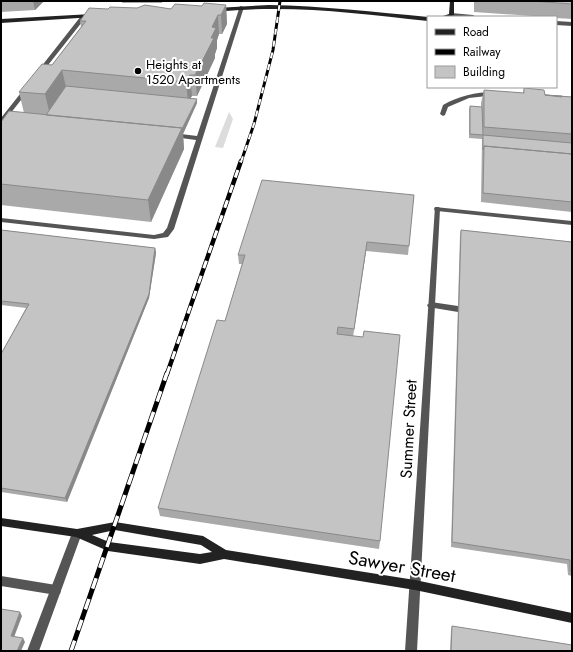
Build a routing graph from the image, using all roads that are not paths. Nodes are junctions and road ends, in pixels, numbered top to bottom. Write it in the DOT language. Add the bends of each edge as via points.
graph roads {
  1 [pos="452,1"];
  2 [pos="242,9"];
  3 [pos="451,15"];
  4 [pos="101,16"];
  5 [pos="447,16"];
  6 [pos="462,16"];
  7 [pos="83,17"];
  8 [pos="427,19"];
  9 [pos="1,21"];
  10 [pos="557,23"];
  11 [pos="572,24"];
  12 [pos="37,76"];
  13 [pos="32,82"];
  14 [pos="502,95"];
  15 [pos="443,114"];
  16 [pos="4,121"];
  17 [pos="181,136"];
  18 [pos="199,138"];
  19 [pos="1,220"];
  20 [pos="572,223"];
  21 [pos="431,305"];
  22 [pos="458,308"];
  23 [pos="1,522"];
  24 [pos="77,533"];
  25 [pos="224,554"];
  26 [pos="1,581"];
  27 [pos="415,585"];
  28 [pos="56,590"];
  29 [pos="572,618"];
  30 [pos="33,651"];
  31 [pos="411,651"];
  1 -- 3 [label="main road"];
  2 -- 8 [label="main road" via="347,11"];
  2 -- 18 [label="street"];
  3 -- 5 [label="main road"];
  3 -- 6 [label="street"];
  4 -- 7 [label="main road"];
  7 -- 9 [label="main road"];
  7 -- 12 [label="street"];
  10 -- 11 [label="street"];
  13 -- 16 [label="street"];
  14 -- 15 [label="street" via="467,96 445,106"];
  17 -- 18 [label="street"];
  18 -- 19 [label="street" via="170,229 165,235 154,237"];
  20 -- 21 [label="street, Summer Street" via="437,209"];
  21 -- 22 [label="street"];
  21 -- 27 [label="street, Summer Street"];
  23 -- 24 [label="main road, Sawyer Street"];
  24 -- 25 [label="main road, Sawyer Street" via="108,546 200,559"];
  24 -- 25 [label="main road, Sawyer Street" via="115,526 203,541"];
  24 -- 28 [label="street"];
  25 -- 27 [label="main road, Sawyer Street"];
  26 -- 28 [label="street"];
  27 -- 29 [label="main road, Sawyer Street"];
  27 -- 31 [label="street, Summer Street"];
  28 -- 30 [label="street"];
}
